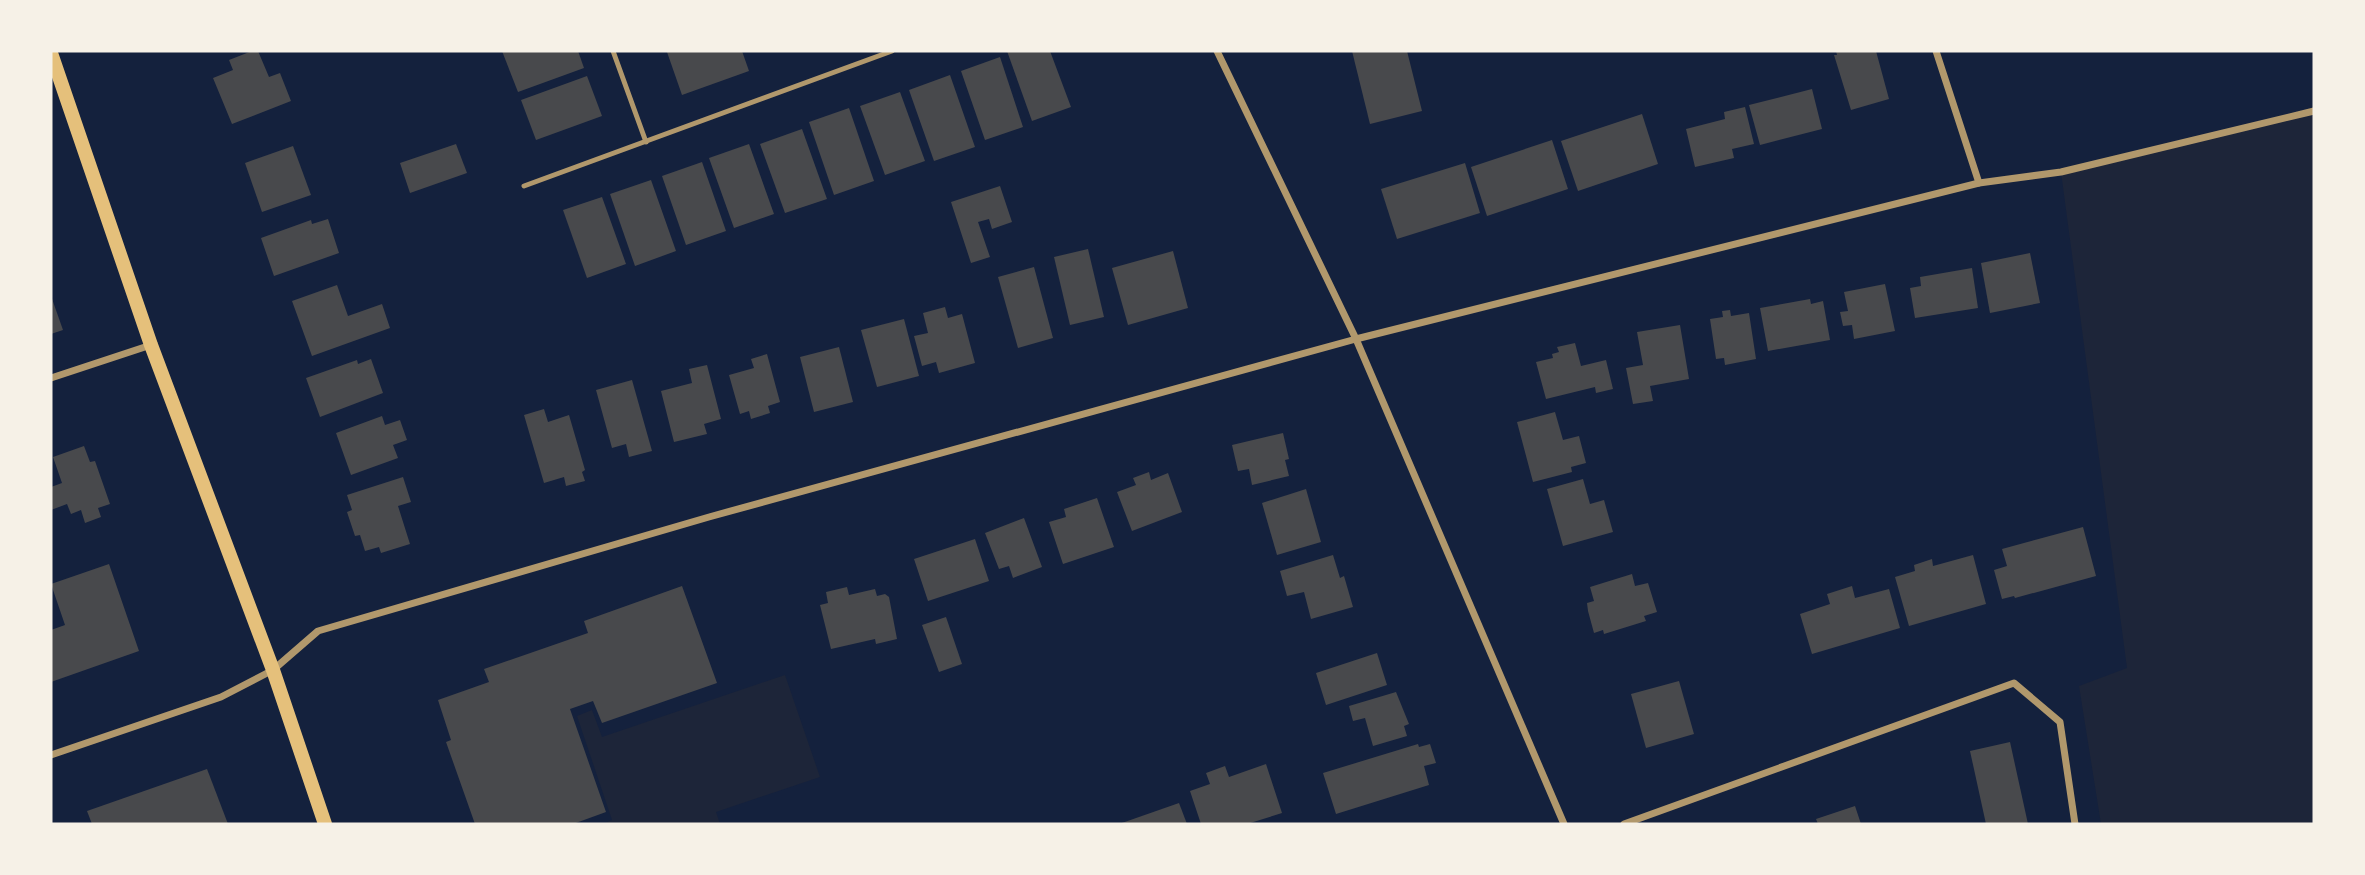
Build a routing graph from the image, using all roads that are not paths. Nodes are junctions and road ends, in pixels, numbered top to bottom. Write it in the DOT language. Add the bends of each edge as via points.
graph roads {
  1 [pos="613,51"];
  2 [pos="892,51"];
  3 [pos="1217,51"];
  4 [pos="1936,51"];
  5 [pos="51,53"];
  6 [pos="2314,111"];
  7 [pos="646,142"];
  8 [pos="1979,183"];
  9 [pos="524,186"];
  10 [pos="1356,339"];
  11 [pos="151,345"];
  12 [pos="51,378"];
  13 [pos="273,670"];
  14 [pos="51,755"];
  15 [pos="325,824"];
  16 [pos="1564,824"];
  17 [pos="1624,824"];
  18 [pos="2075,824"];
  1 -- 7 [label="lane"];
  2 -- 7 [label="lane"];
  3 -- 10 [label="street"];
  4 -- 8 [label="street"];
  5 -- 11 [label="main road"];
  6 -- 8 [label="street" via="2061,172"];
  7 -- 9 [label="lane"];
  8 -- 10 [label="street"];
  10 -- 13 [label="street" via="723,513 318,631"];
  10 -- 16 [label="street"];
  11 -- 12 [label="street"];
  11 -- 13 [label="main road"];
  13 -- 14 [label="street" via="220,697"];
  13 -- 15 [label="main road"];
  17 -- 18 [label="street" via="2014,683 2060,722"];
}
